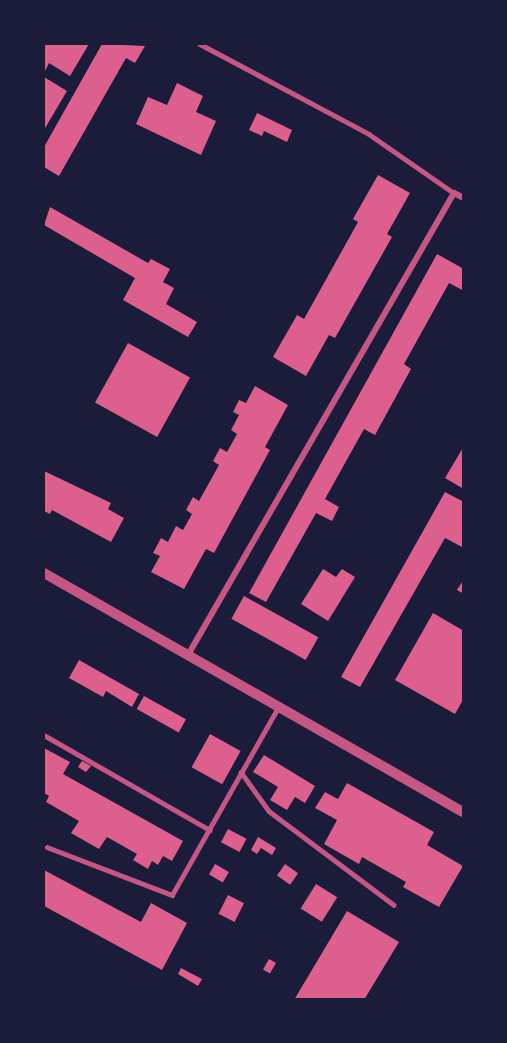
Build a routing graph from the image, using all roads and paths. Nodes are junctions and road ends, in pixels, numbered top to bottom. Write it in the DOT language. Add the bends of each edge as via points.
graph roads {
  1 [pos="200,44"];
  2 [pos="454,193"];
  3 [pos="464,198"];
  4 [pos="44,573"];
  5 [pos="188,655"];
  6 [pos="278,708"];
  7 [pos="44,735"];
  8 [pos="242,772"];
  9 [pos="464,813"];
  10 [pos="210,830"];
  11 [pos="47,847"];
  12 [pos="394,905"];
  1 -- 2 [label="lane" via="369,134"];
  2 -- 3 [label="street"];
  2 -- 5 [label="street"];
  4 -- 5 [label="street"];
  5 -- 6 [label="street"];
  6 -- 8 [label="lane"];
  6 -- 9 [label="street"];
  7 -- 10 [label="lane"];
  8 -- 10 [label="lane"];
  8 -- 12 [label="lane" via="269,811"];
  10 -- 11 [label="lane" via="172,895"];
}
